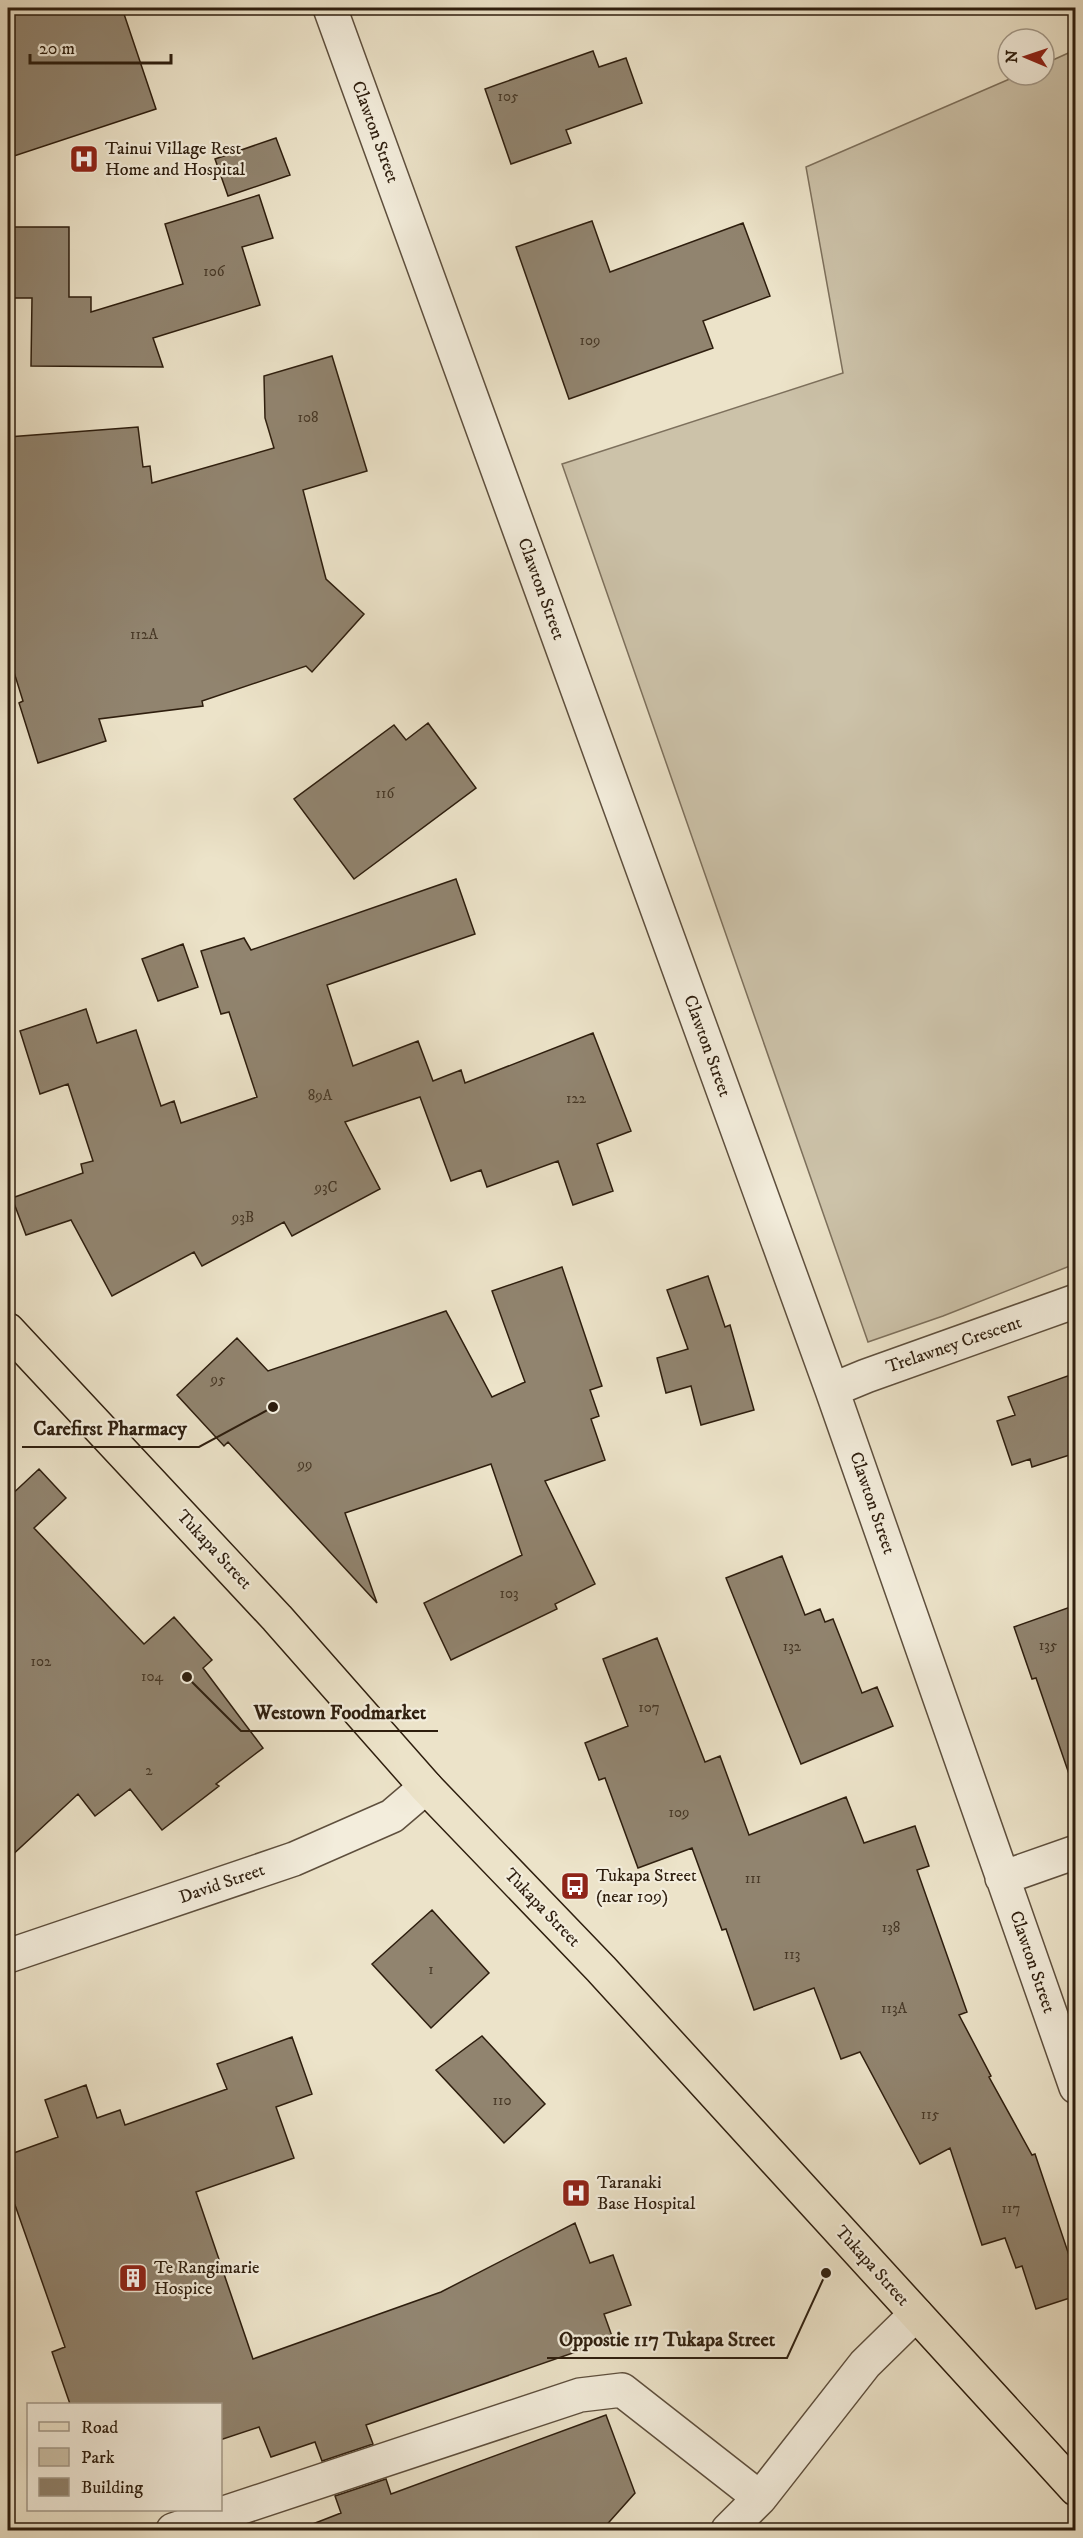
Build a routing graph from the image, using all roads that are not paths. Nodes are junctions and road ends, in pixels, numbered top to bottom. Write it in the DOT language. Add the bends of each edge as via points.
graph roads {
  1 [pos="330,8"];
  2 [pos="1076,1301"];
  3 [pos="8,1330"];
  4 [pos="832,1390"];
  5 [pos="426,1787"];
  6 [pos="1076,1852"];
  7 [pos="1002,1878"];
  8 [pos="8,1956"];
  9 [pos="1076,2087"];
  10 [pos="916,2314"];
  11 [pos="1076,2489"];
  12 [pos="760,2498"];
  13 [pos="173,2530"];
  14 [pos="728,2530"];
  1 -- 4 [label="street, Clawton Street"];
  2 -- 4 [label="street, Trelawney Crescent"];
  3 -- 5 [label="main road, Tukapa Street" via="277,1618"];
  4 -- 7 [label="street, Clawton Street"];
  5 -- 8 [label="street, David Street" via="392,1816 294,1859"];
  5 -- 10 [label="main road, Tukapa Street" via="601,1969"];
  6 -- 7 [label="street"];
  7 -- 9 [label="street, Clawton Street"];
  10 -- 11 [label="main road, Tukapa Street"];
  10 -- 12 [label="street" via="866,2364"];
  12 -- 13 [label="street" via="622,2390 580,2395"];
  12 -- 14 [label="street"];
}
